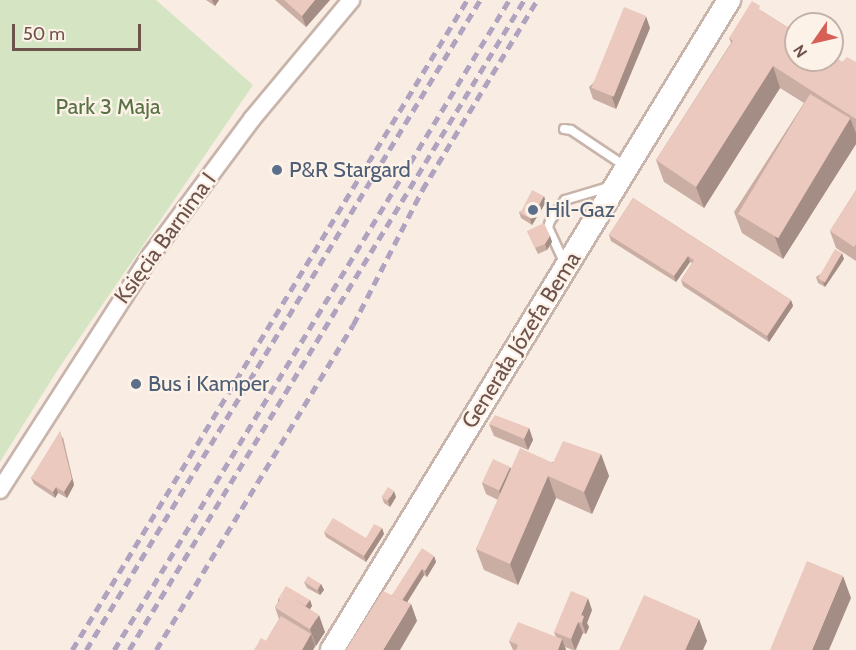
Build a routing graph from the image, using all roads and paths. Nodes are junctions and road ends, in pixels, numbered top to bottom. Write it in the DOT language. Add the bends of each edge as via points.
graph roads {
  1 [pos="351,0"];
  2 [pos="729,0"];
  3 [pos="564,129"];
  4 [pos="625,166"];
  5 [pos="613,186"];
  6 [pos="566,266"];
  7 [pos="0,490"];
  8 [pos="332,650"];
  1 -- 7 [label="street, Księcia Barnima I" via="252,119 151,255"];
  2 -- 4 [label="street, Generała Józefa Bema"];
  3 -- 4 [label="lane"];
  4 -- 5 [label="street, Generała Józefa Bema"];
  5 -- 6 [label="street, Generała Józefa Bema"];
  5 -- 6 [label="lane" via="565,200 550,221 548,228"];
  6 -- 8 [label="street, Generała Józefa Bema"];
}
